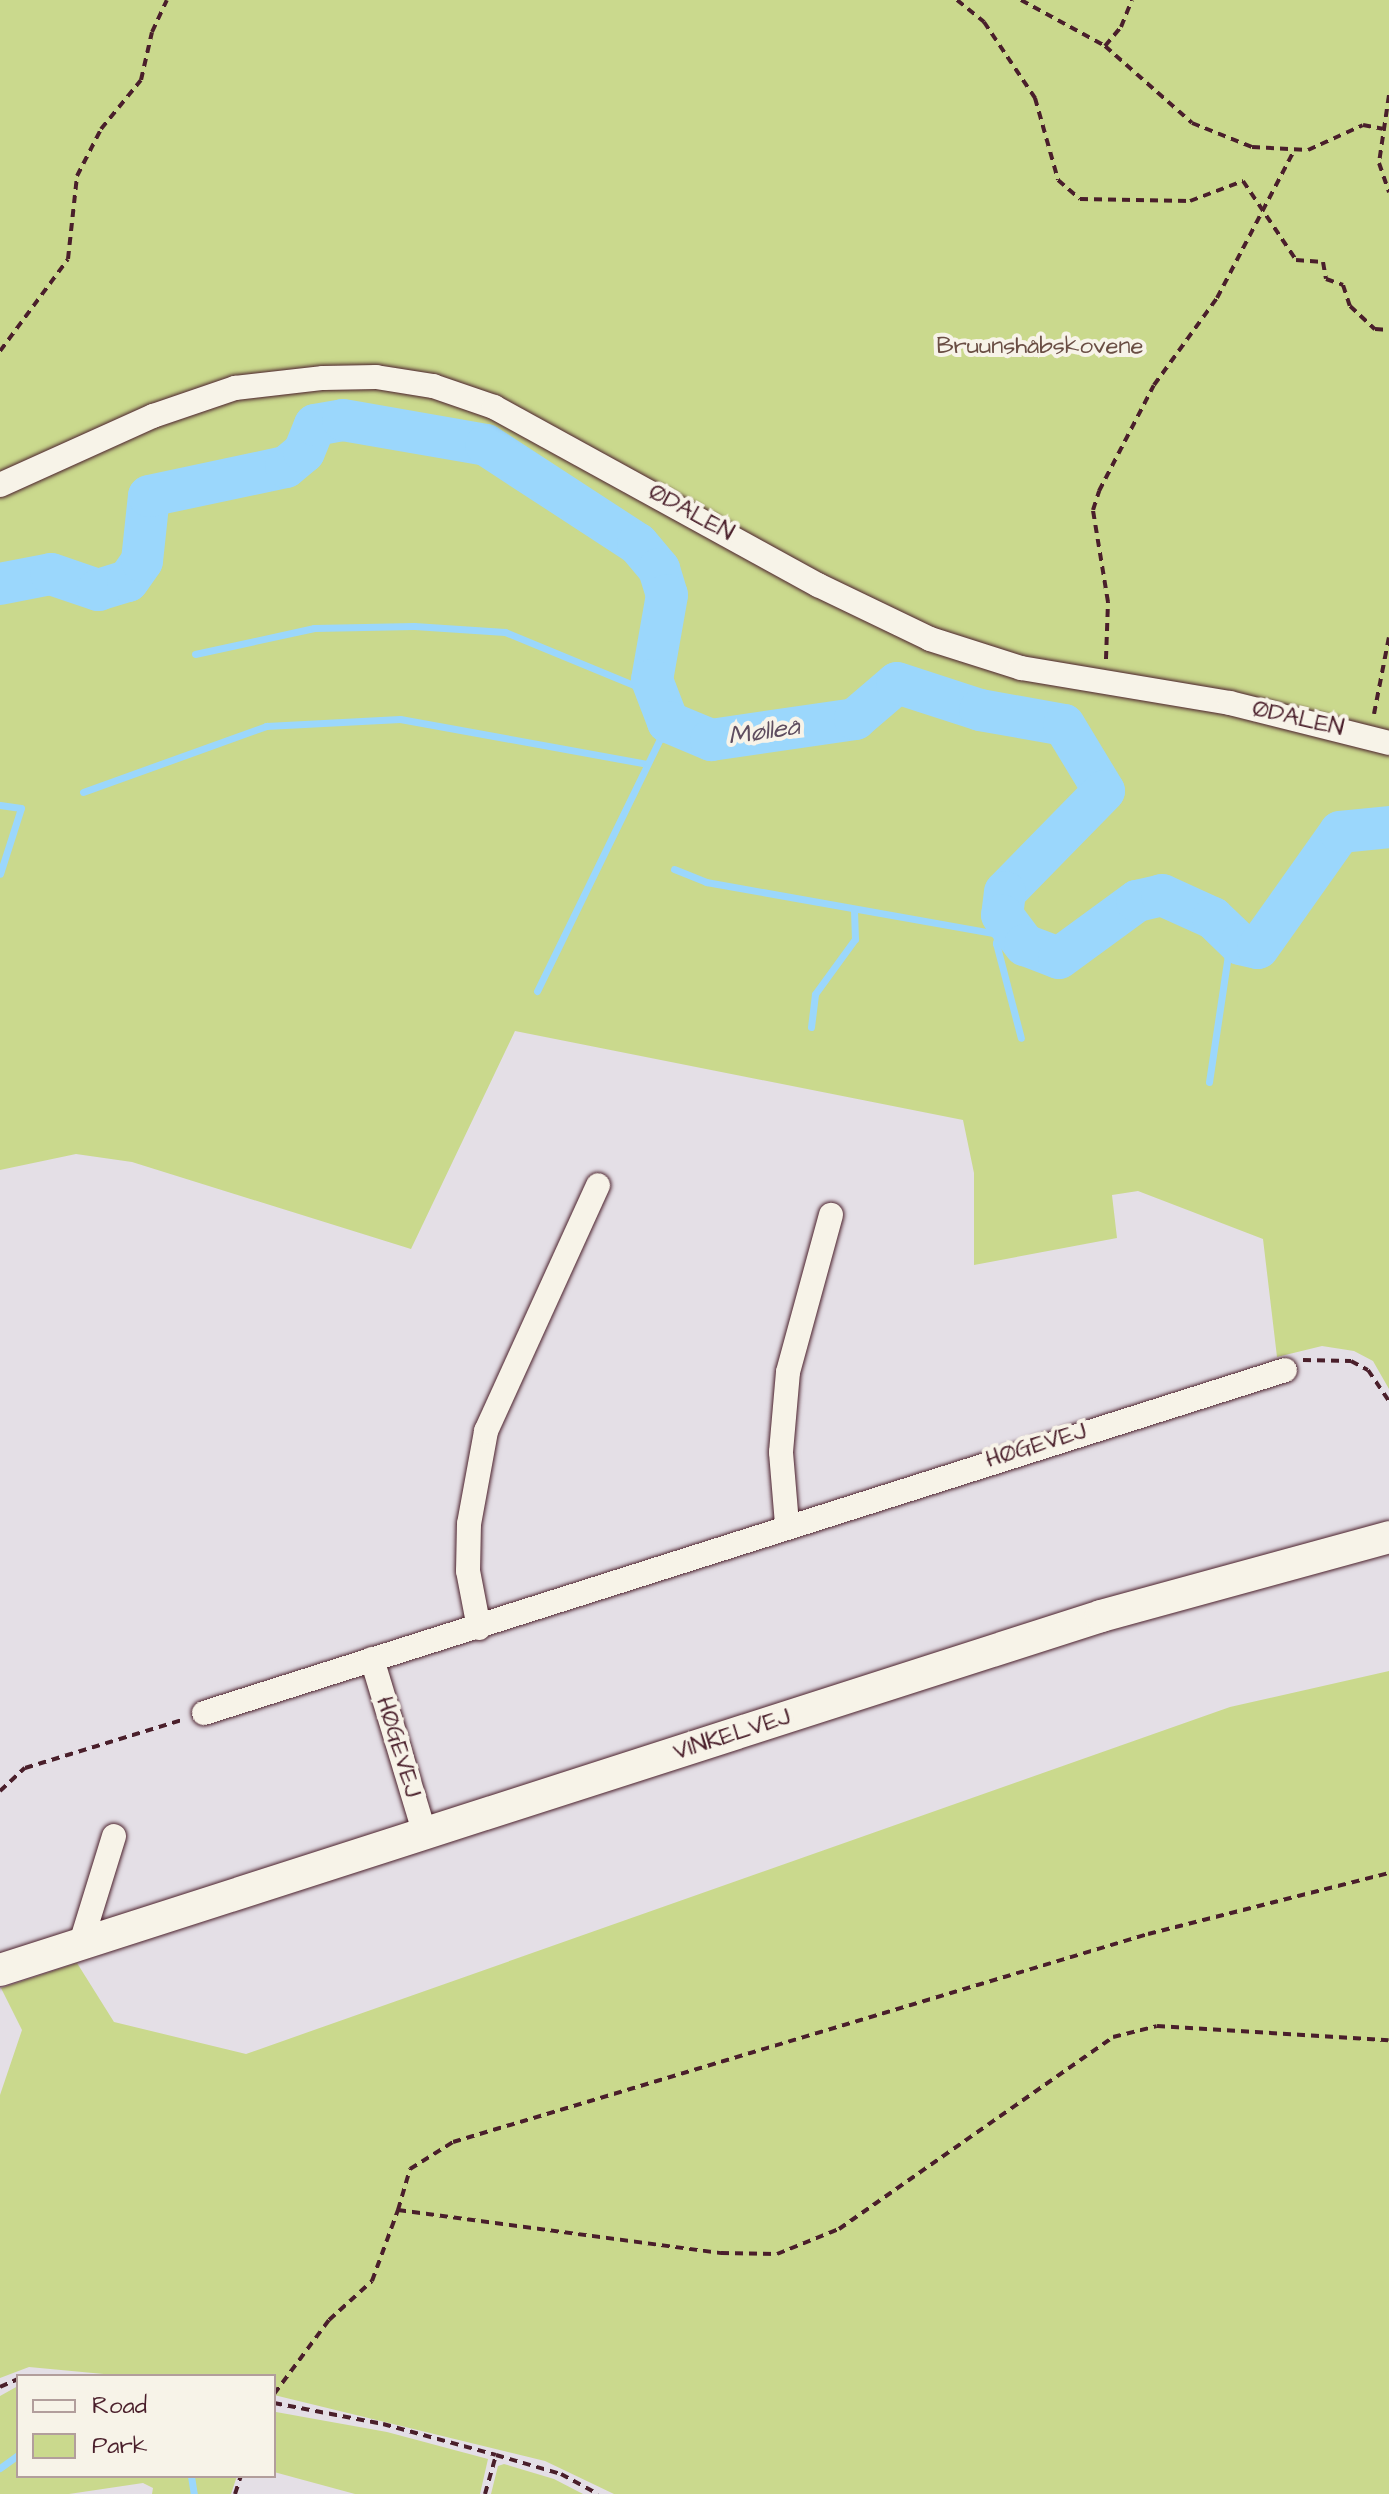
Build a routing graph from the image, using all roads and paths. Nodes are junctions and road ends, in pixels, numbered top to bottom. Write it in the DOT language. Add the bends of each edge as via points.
graph roads {
  1 [pos="167,0"];
  2 [pos="957,0"];
  3 [pos="1021,0"];
  4 [pos="1132,0"];
  5 [pos="1105,46"];
  6 [pos="1389,95"];
  7 [pos="1383,129"];
  8 [pos="1295,149"];
  9 [pos="1389,192"];
  10 [pos="1264,205"];
  11 [pos="1389,330"];
  12 [pos="0,351"];
  13 [pos="0,485"];
  14 [pos="1389,637"];
  15 [pos="1106,681"];
  16 [pos="1379,739"];
  17 [pos="598,1185"];
  18 [pos="831,1215"];
  19 [pos="1285,1370"];
  20 [pos="1389,1401"];
  21 [pos="787,1524"];
  22 [pos="1389,1537"];
  23 [pos="479,1628"];
  24 [pos="372,1659"];
  25 [pos="204,1713"];
  26 [pos="0,1791"];
  27 [pos="425,1834"];
  28 [pos="114,1836"];
  29 [pos="1389,1873"];
  30 [pos="80,1946"];
  31 [pos="0,1970"];
  32 [pos="1389,2040"];
  33 [pos="398,2210"];
  34 [pos="276,2391"];
  35 [pos="276,2403"];
  36 [pos="496,2455"];
  37 [pos="485,2494"];
  38 [pos="598,2494"];
  1 -- 12 [label="path" via="152,32 141,80 101,129 77,176 68,259"];
  2 -- 10 [label="path" via="984,22 1035,98 1058,180 1080,199 1190,201 1243,181"];
  3 -- 5 [label="path"];
  4 -- 5 [label="path" via="1121,27"];
  5 -- 8 [label="path" via="1192,123 1252,147"];
  6 -- 7 [label="path"];
  7 -- 8 [label="path" via="1363,125 1328,143"];
  7 -- 9 [label="path" via="1379,163"];
  8 -- 10 [label="path"];
  10 -- 11 [label="path" via="1296,260 1323,262 1326,279 1343,285 1350,306 1375,329"];
  10 -- 15 [label="path" via="1217,298 1154,385 1099,491 1093,510 1108,602"];
  13 -- 15 [label="street, ØDALEN" via="153,416 235,388 336,377 433,386 494,407 818,585 930,639 1021,668"];
  14 -- 16 [label="path"];
  15 -- 16 [label="street, ØDALEN" via="1230,703"];
  17 -- 23 [label="street" via="486,1431 469,1524 468,1571"];
  18 -- 21 [label="street" via="788,1372 781,1452"];
  19 -- 20 [label="path" via="1302,1360 1351,1361 1368,1370"];
  19 -- 21 [label="street, HØGEVEJ"];
  21 -- 23 [label="street, HØGEVEJ"];
  22 -- 27 [label="street, VINKELVEJ" via="1101,1616"];
  23 -- 24 [label="street, HØGEVEJ"];
  24 -- 25 [label="street, HØGEVEJ"];
  24 -- 27 [label="street, HØGEVEJ"];
  25 -- 26 [label="path" via="25,1768"];
  27 -- 30 [label="street, VINKELVEJ"];
  28 -- 30 [label="street"];
  29 -- 33 [label="path" via="1148,1934 453,2142 410,2169"];
  30 -- 31 [label="street, VINKELVEJ"];
  32 -- 33 [label="path" via="1157,2026 1113,2037 839,2229 777,2254 721,2253"];
  33 -- 34 [label="path" via="372,2281 329,2320"];
  35 -- 36 [label="path" via="383,2424"];
  36 -- 37 [label="path"];
  36 -- 38 [label="path" via="561,2474"];
}
